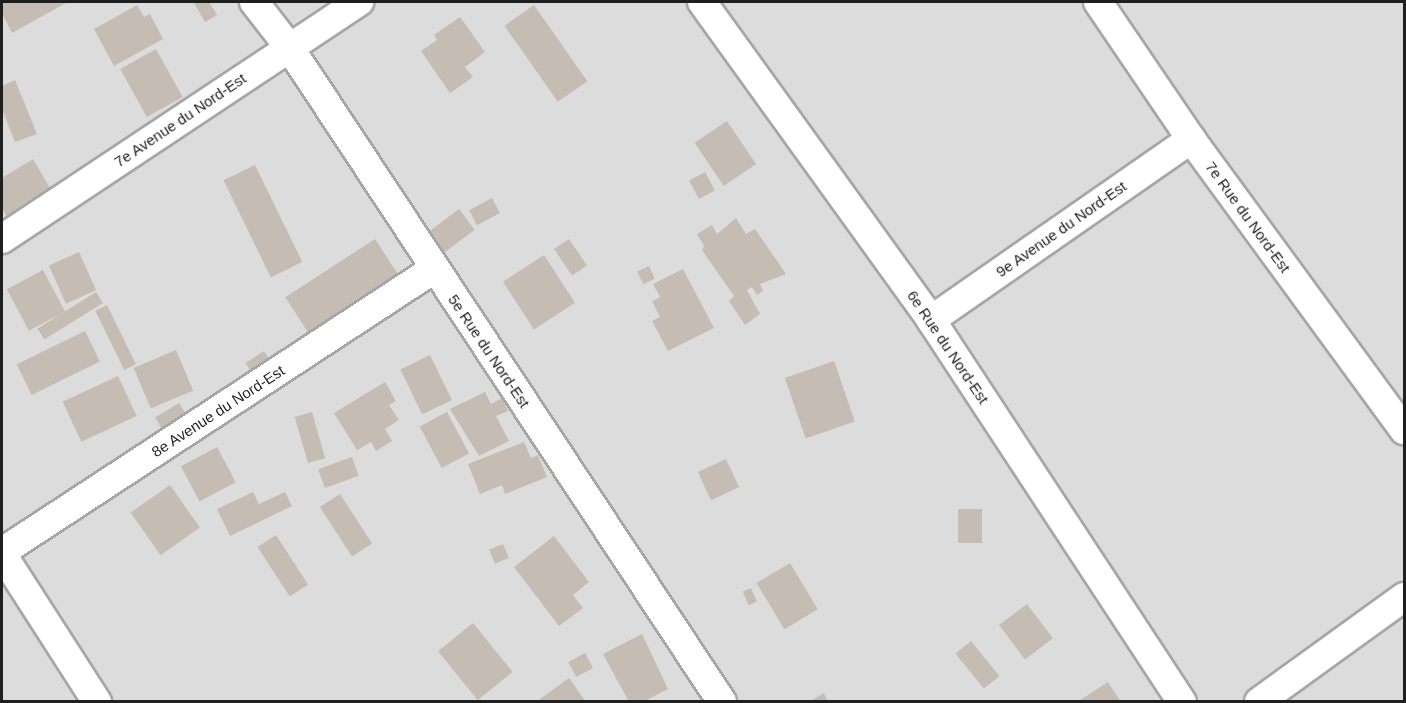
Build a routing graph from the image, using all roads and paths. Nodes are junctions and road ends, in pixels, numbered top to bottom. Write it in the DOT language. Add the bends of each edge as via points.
graph roads {
  1 [pos="254,2"];
  2 [pos="359,2"];
  3 [pos="702,2"];
  4 [pos="1098,2"];
  5 [pos="289,47"];
  6 [pos="1191,139"];
  7 [pos="2,239"];
  8 [pos="434,269"];
  9 [pos="931,320"];
  10 [pos="1404,430"];
  11 [pos="2,553"];
  12 [pos="1404,597"];
  13 [pos="97,702"];
  14 [pos="722,702"];
  15 [pos="1182,702"];
  16 [pos="1259,702"];
  1 -- 5 [label="street, 5e Rue du Nord-Est"];
  2 -- 5 [label="street, 7e Avenue du Nord-Est"];
  3 -- 9 [label="street, 6e Rue du Nord-Est"];
  4 -- 6 [label="street, 7e Rue du Nord-Est"];
  5 -- 7 [label="street, 7e Avenue du Nord-Est"];
  5 -- 8 [label="street, 5e Rue du Nord-Est"];
  6 -- 9 [label="street, 9e Avenue du Nord-Est"];
  6 -- 10 [label="street, 7e Rue du Nord-Est"];
  8 -- 11 [label="street, 8e Avenue du Nord-Est"];
  8 -- 14 [label="street, 5e Rue du Nord-Est"];
  9 -- 15 [label="street, 6e Rue du Nord-Est"];
  11 -- 13 [label="street"];
  12 -- 16 [label="street"];
}
